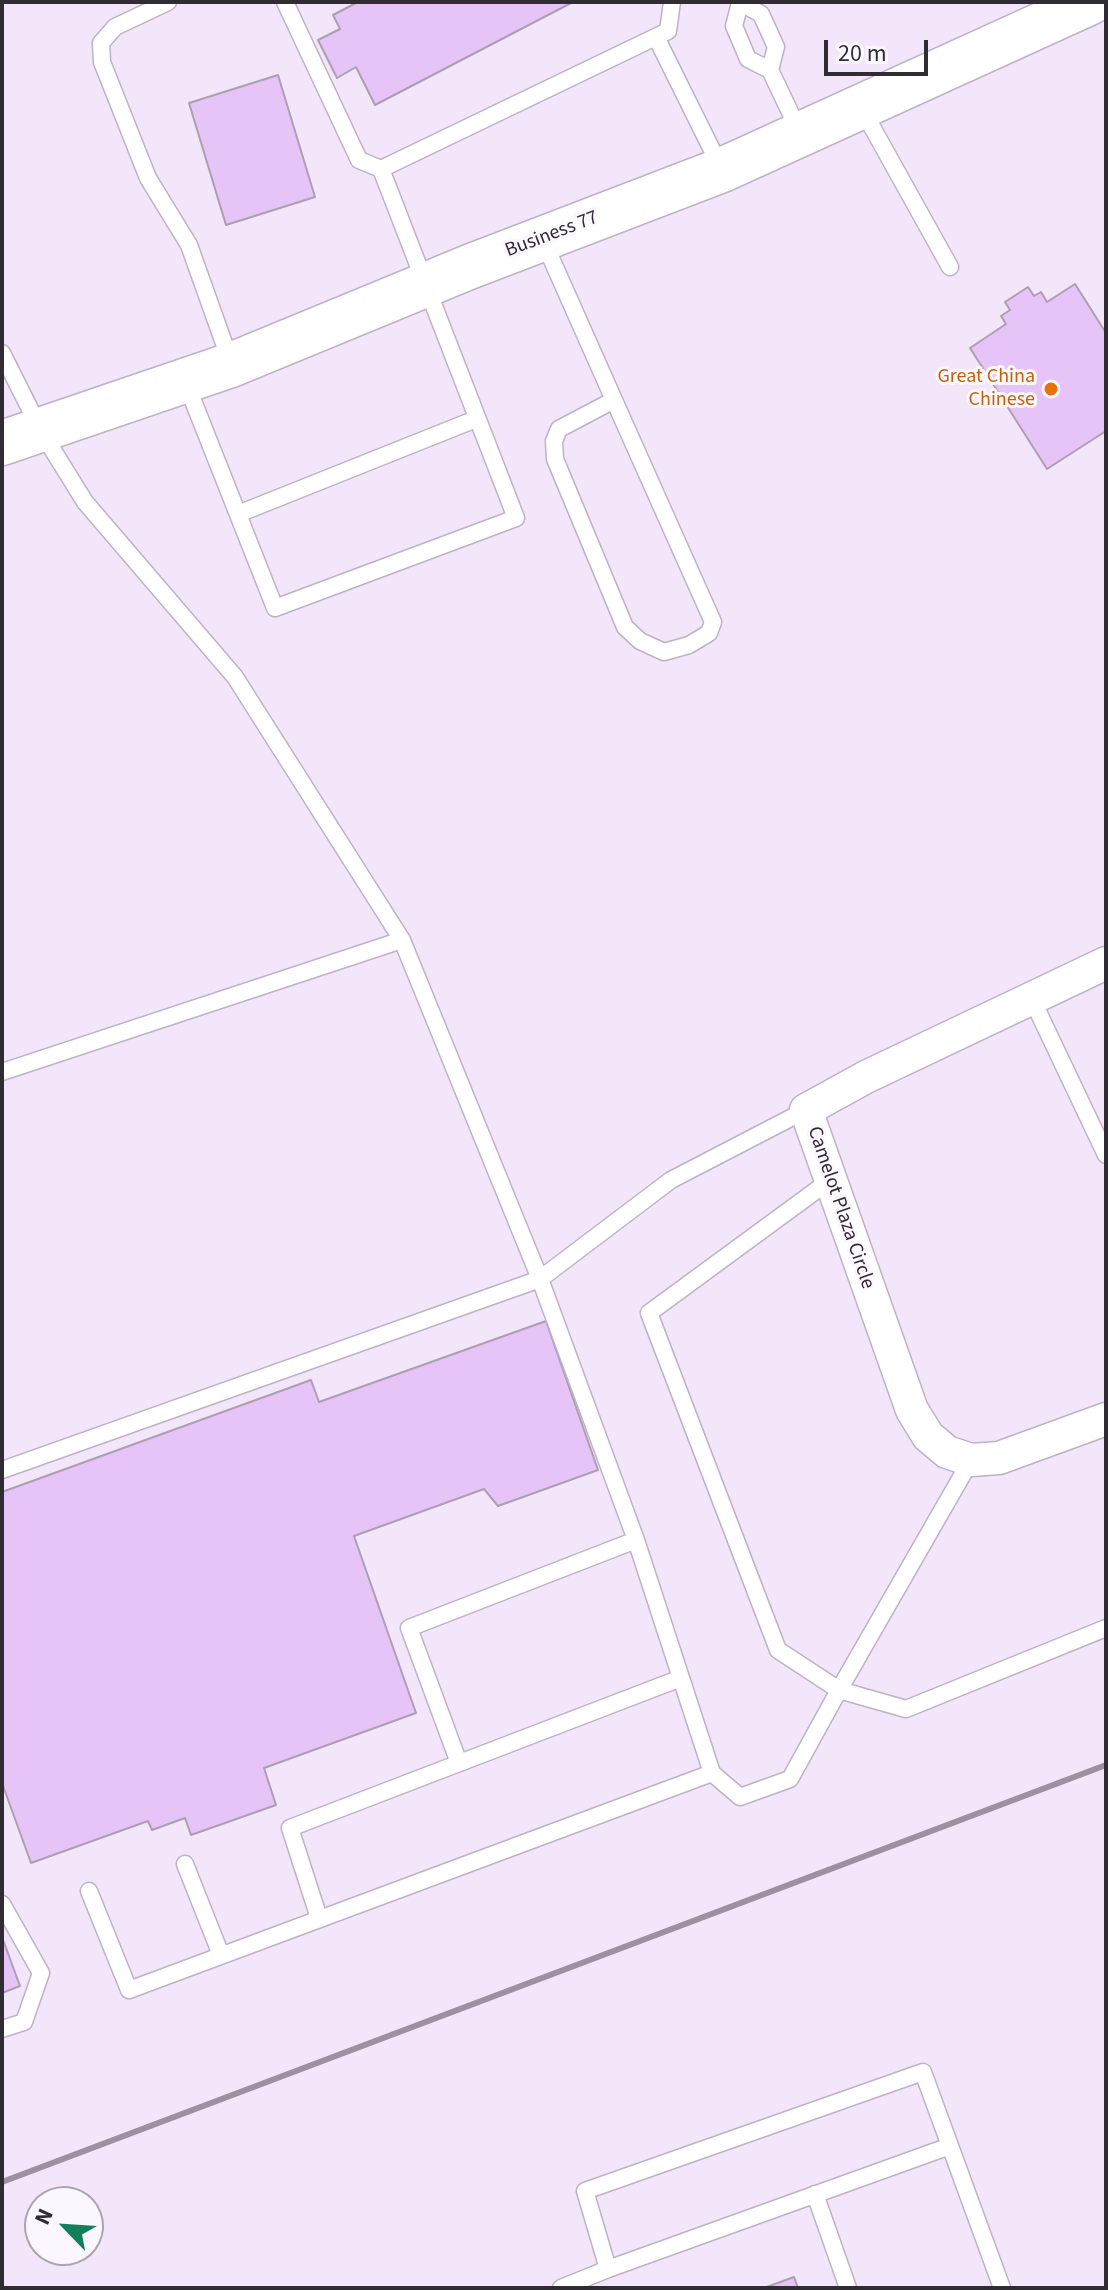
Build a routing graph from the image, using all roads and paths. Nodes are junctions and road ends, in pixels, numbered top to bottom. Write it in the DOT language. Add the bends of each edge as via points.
graph roads {
  1 [pos="168,2"];
  2 [pos="285,2"];
  3 [pos="672,2"];
  4 [pos="740,2"];
  5 [pos="1091,2"];
  6 [pos="656,37"];
  7 [pos="770,70"];
  8 [pos="862,109"];
  9 [pos="801,136"];
  10 [pos="381,169"];
  11 [pos="722,170"];
  12 [pos="542,239"];
  13 [pos="950,267"];
  14 [pos="426,286"];
  15 [pos="2,353"];
  16 [pos="231,365"];
  17 [pos="185,381"];
  18 [pos="614,400"];
  19 [pos="476,419"];
  20 [pos="22,437"];
  21 [pos="238,514"];
  22 [pos="402,940"];
  23 [pos="1106,963"];
  24 [pos="1032,999"];
  25 [pos="2,1072"];
  26 [pos="806,1110"];
  27 [pos="1106,1153"];
  28 [pos="829,1181"];
  29 [pos="540,1279"];
  30 [pos="1106,1419"];
  31 [pos="971,1460"];
  32 [pos="2,1470"];
  33 [pos="636,1540"];
  34 [pos="1106,1628"];
  35 [pos="681,1678"];
  36 [pos="839,1690"];
  37 [pos="459,1763"];
  38 [pos="712,1773"];
  39 [pos="185,1864"];
  40 [pos="89,1891"];
  41 [pos="2,1904"];
  42 [pos="319,1918"];
  43 [pos="221,1955"];
  44 [pos="2,2029"];
  45 [pos="950,2146"];
  46 [pos="815,2194"];
  47 [pos="608,2269"];
  48 [pos="561,2288"];
  49 [pos="848,2288"];
  50 [pos="1002,2288"];
  1 -- 16 [label="lane" via="115,27 101,43 102,62 148,178 189,245"];
  2 -- 10 [label="lane" via="359,160"];
  3 -- 6 [label="lane" via="668,31"];
  4 -- 7 [label="lane" via="761,14 776,47"];
  4 -- 7 [label="lane" via="734,26 748,59"];
  5 -- 8 [label="main road, Business 77"];
  6 -- 10 [label="lane"];
  6 -- 11 [label="lane"];
  7 -- 9 [label="lane"];
  8 -- 9 [label="main road, Business 77"];
  8 -- 13 [label="lane"];
  9 -- 11 [label="main road, Business 77"];
  10 -- 14 [label="lane"];
  11 -- 12 [label="main road, Business 77"];
  12 -- 14 [label="main road, Business 77"];
  12 -- 18 [label="lane"];
  14 -- 16 [label="main road, Business 77"];
  14 -- 19 [label="lane"];
  15 -- 20 [label="lane"];
  16 -- 17 [label="main road, Business 77"];
  17 -- 20 [label="main road, Business 77"];
  17 -- 21 [label="lane"];
  18 -- 18 [label="lane" via="714,628 689,645 664,652 625,627 555,459 559,429"];
  19 -- 21 [label="lane"];
  19 -- 21 [label="lane" via="516,518 275,608"];
  20 -- 22 [label="lane" via="235,677"];
  22 -- 25 [label="lane"];
  22 -- 29 [label="lane"];
  23 -- 24 [label="street, Camelot Plaza Circle"];
  24 -- 26 [label="street, Camelot Plaza Circle"];
  24 -- 27 [label="lane"];
  26 -- 28 [label="street, Camelot Plaza Circle"];
  26 -- 29 [label="lane" via="671,1180"];
  28 -- 31 [label="street, Camelot Plaza Circle" via="912,1410 928,1436 947,1452"];
  28 -- 36 [label="lane" via="649,1313 778,1650"];
  29 -- 32 [label="lane"];
  29 -- 33 [label="lane"];
  30 -- 31 [label="street" via="999,1458"];
  31 -- 36 [label="lane"];
  33 -- 35 [label="lane"];
  33 -- 37 [label="lane" via="409,1628"];
  34 -- 36 [label="lane" via="906,1709"];
  35 -- 37 [label="lane"];
  35 -- 38 [label="lane"];
  36 -- 38 [label="lane" via="790,1779 740,1797"];
  37 -- 42 [label="lane" via="290,1828"];
  38 -- 42 [label="lane"];
  39 -- 43 [label="lane"];
  40 -- 43 [label="lane" via="129,1990"];
  41 -- 44 [label="lane" via="41,1973 24,2022"];
  42 -- 43 [label="lane"];
  45 -- 46 [label="lane"];
  45 -- 47 [label="lane" via="923,2072 585,2191"];
  45 -- 50 [label="lane"];
  46 -- 47 [label="lane"];
  46 -- 49 [label="lane"];
  47 -- 48 [label="lane"];
}
